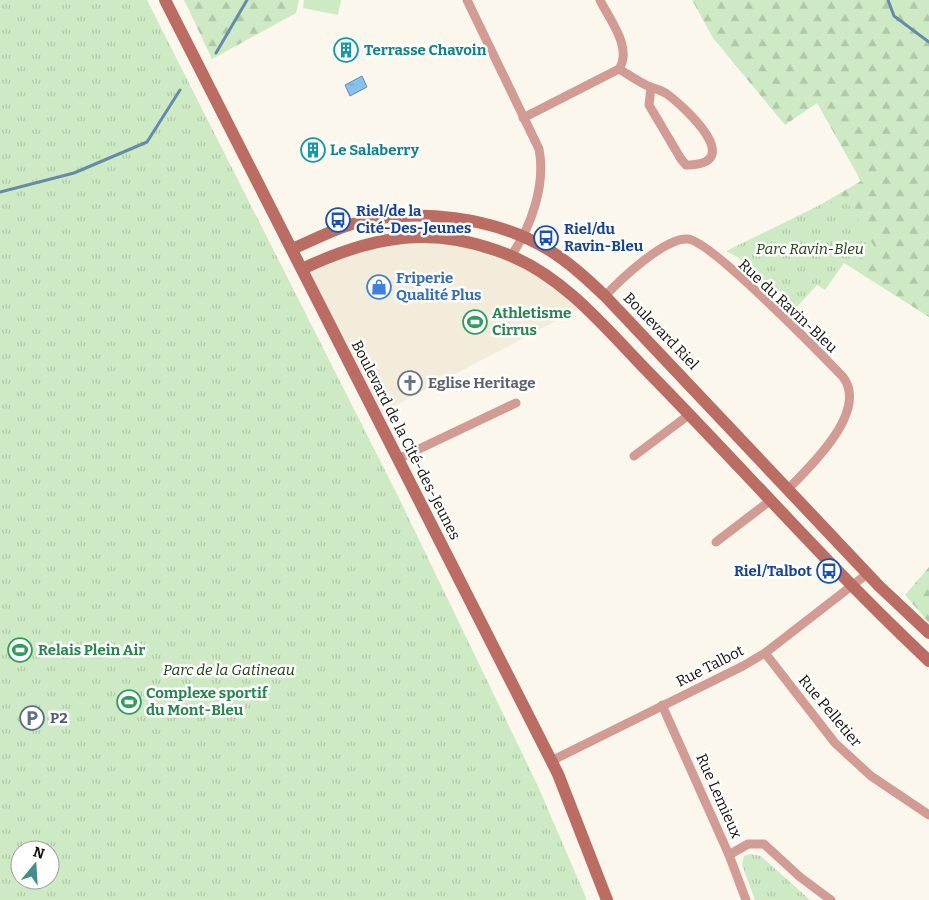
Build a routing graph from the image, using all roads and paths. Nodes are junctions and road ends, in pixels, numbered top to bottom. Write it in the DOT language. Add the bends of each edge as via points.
graph roads {
  1 [pos="165,0"];
  2 [pos="467,0"];
  3 [pos="600,0"];
  4 [pos="619,69"];
  5 [pos="651,87"];
  6 [pos="523,118"];
  7 [pos="524,237"];
  8 [pos="292,249"];
  9 [pos="511,256"];
  10 [pos="302,269"];
  11 [pos="605,296"];
  12 [pos="516,403"];
  13 [pos="690,414"];
  14 [pos="634,456"];
  15 [pos="398,459"];
  16 [pos="788,489"];
  17 [pos="771,500"];
  18 [pos="716,542"];
  19 [pos="867,574"];
  20 [pos="852,586"];
  21 [pos="929,633"];
  22 [pos="765,653"];
  23 [pos="929,661"];
  24 [pos="662,705"];
  25 [pos="551,760"];
  26 [pos="929,815"];
  27 [pos="729,855"];
  28 [pos="607,900"];
  29 [pos="746,900"];
  30 [pos="831,900"];
  1 -- 8 [label="street, Boulevard de la Cité-des-Jeunes"];
  2 -- 6 [label="street"];
  3 -- 4 [label="street" via="623,47 624,62"];
  4 -- 5 [label="street"];
  4 -- 6 [label="street"];
  5 -- 5 [label="street" via="669,95 708,135 713,144 712,154 705,162 686,165 681,159 649,105"];
  6 -- 7 [label="street" via="539,149 541,162"];
  7 -- 8 [label="street, Boulevard Riel" via="458,219 398,217 341,228"];
  7 -- 9 [label="street"];
  7 -- 11 [label="street, Boulevard Riel" via="567,263"];
  8 -- 10 [label="street, Boulevard de la Cité-des-Jeunes"];
  9 -- 10 [label="street" via="455,241 402,237 350,248"];
  9 -- 13 [label="street" via="534,268 572,296"];
  10 -- 15 [label="street, Boulevard de la Cité-des-Jeunes"];
  11 -- 16 [label="street, Boulevard Riel"];
  11 -- 16 [label="street, Rue du Ravin-Bleu" via="628,271 644,260 679,240 692,240 706,248 778,311 843,377 848,387 848,402 833,439"];
  12 -- 15 [label="street"];
  13 -- 14 [label="street"];
  13 -- 17 [label="street"];
  15 -- 25 [label="street, Boulevard de la Cité-des-Jeunes"];
  16 -- 19 [label="street, Boulevard Riel"];
  17 -- 18 [label="street"];
  17 -- 20 [label="street"];
  19 -- 20 [label="street, Rue Talbot"];
  19 -- 21 [label="street, Boulevard Riel"];
  20 -- 22 [label="street, Rue Talbot"];
  20 -- 23 [label="street"];
  22 -- 24 [label="street, Rue Talbot"];
  22 -- 26 [label="street, Rue Pelletier" via="835,743 872,776"];
  24 -- 25 [label="street, Rue Talbot"];
  24 -- 27 [label="street, Rue Lemieux"];
  25 -- 28 [label="street, Boulevard de la Cité-des-Jeunes"];
  27 -- 29 [label="street, Rue Lemieux"];
  27 -- 30 [label="street" via="748,844 764,844"];
}
